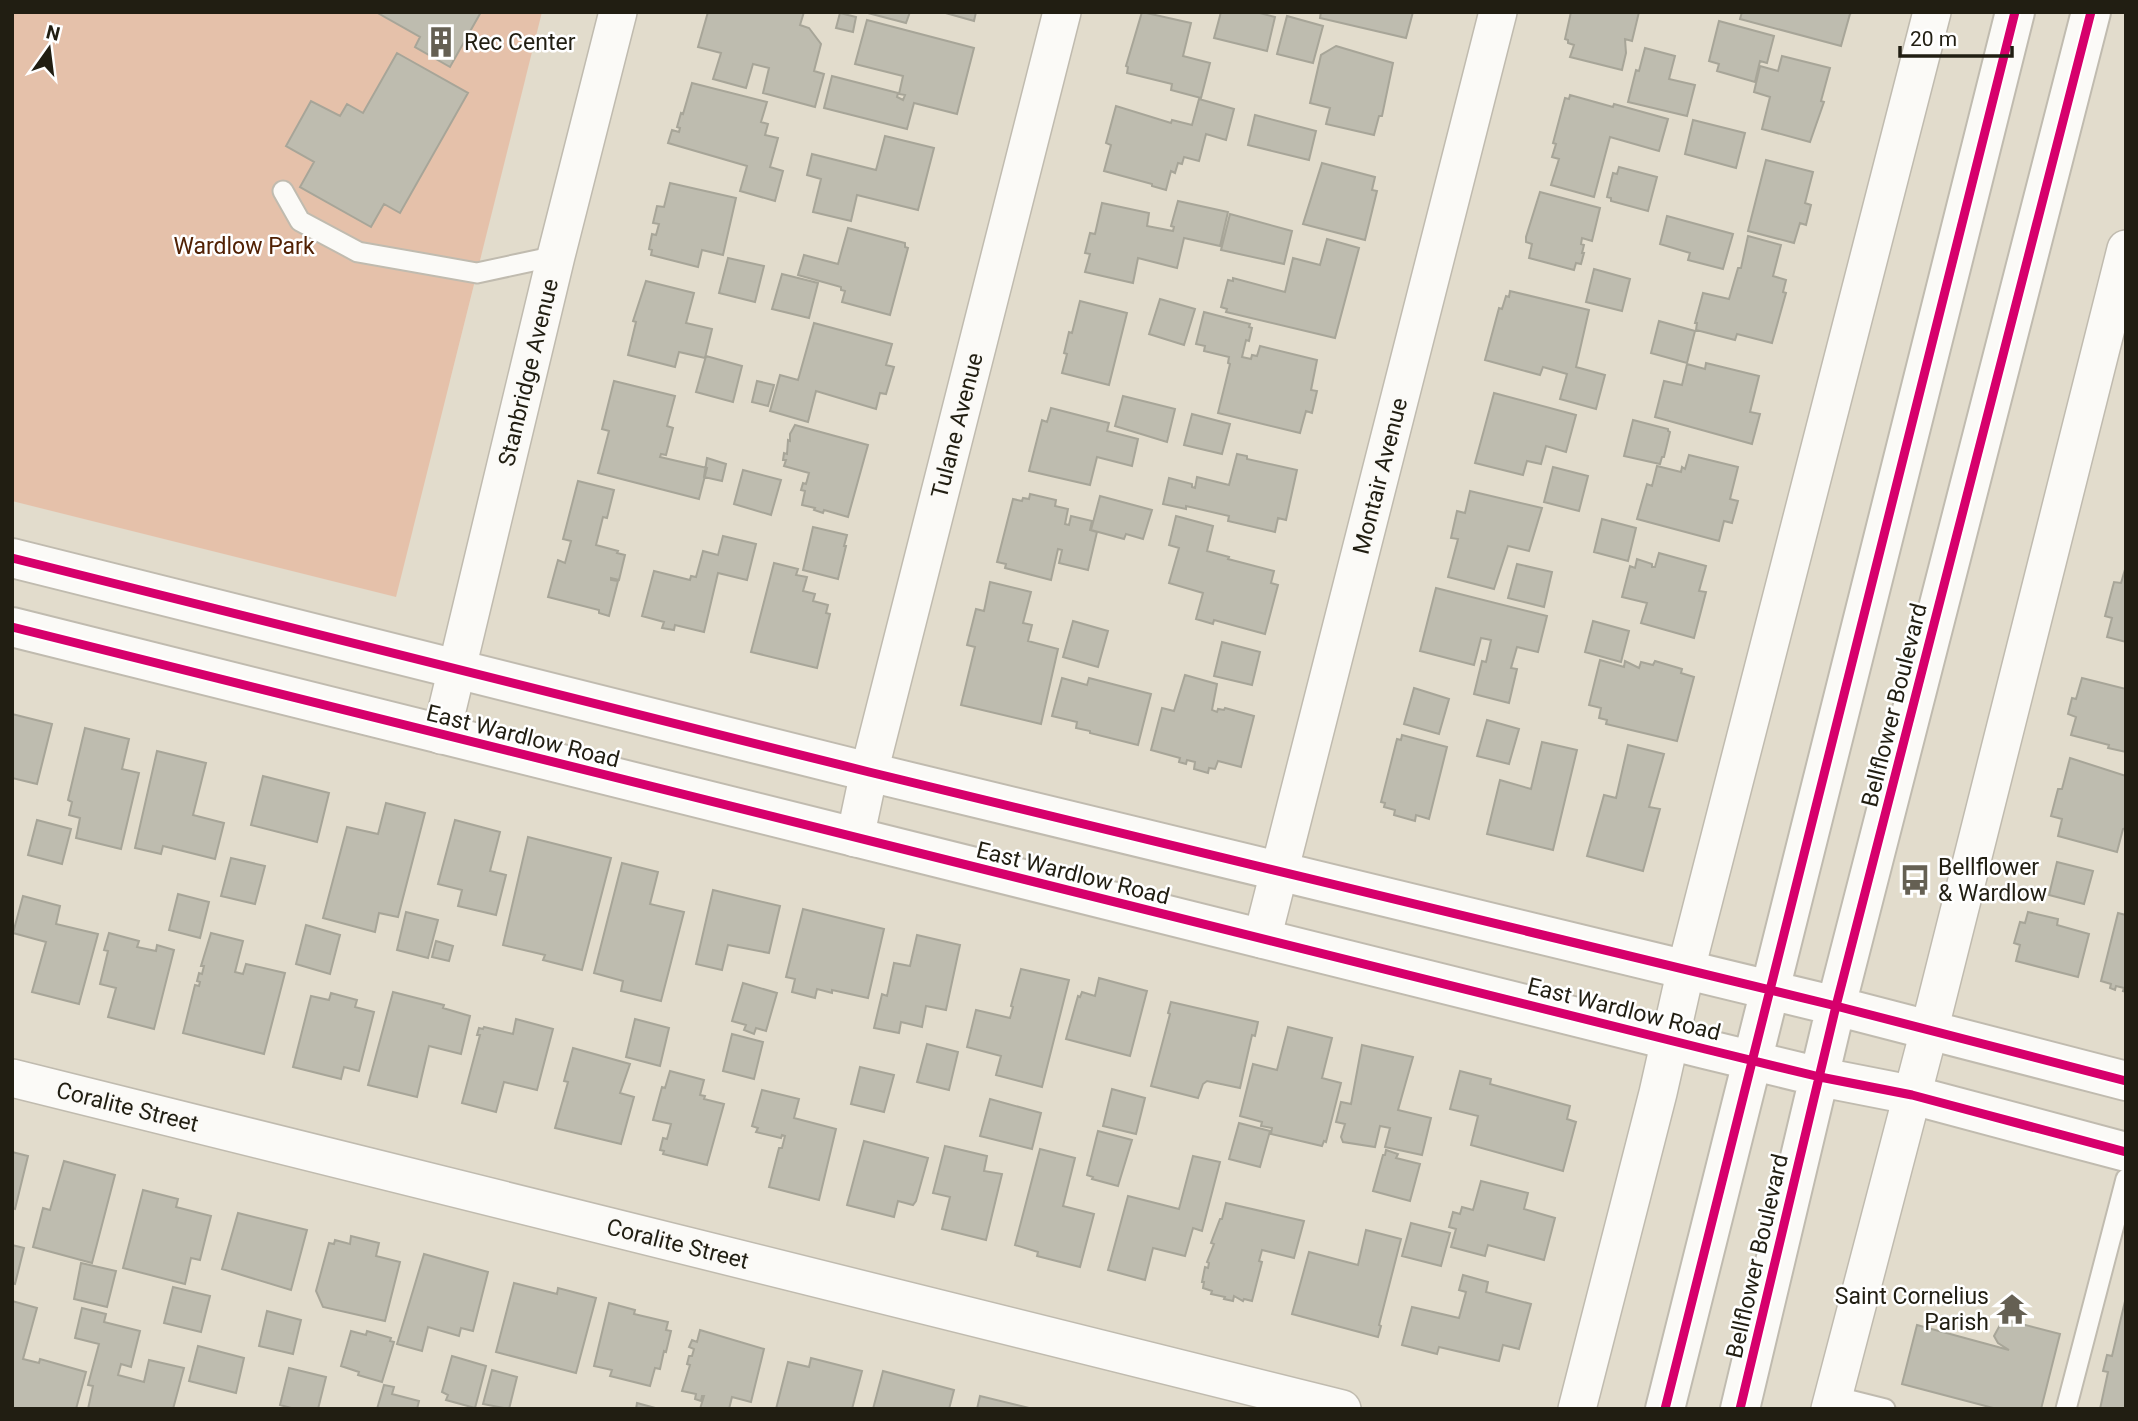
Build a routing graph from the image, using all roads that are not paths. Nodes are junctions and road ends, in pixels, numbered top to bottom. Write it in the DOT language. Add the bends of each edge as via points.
graph roads {
  1 [pos="618,12"];
  2 [pos="1062,12"];
  3 [pos="1498,12"];
  4 [pos="1932,12"];
  5 [pos="2015,12"];
  6 [pos="2091,12"];
  7 [pos="283,191"];
  8 [pos="2126,249"];
  9 [pos="556,256"];
  10 [pos="12,558"];
  11 [pos="12,627"];
  12 [pos="457,671"];
  13 [pos="441,735"];
  14 [pos="869,772"];
  15 [pos="855,838"];
  16 [pos="1279,872"];
  17 [pos="1262,939"];
  18 [pos="1686,969"];
  19 [pos="1769,990"];
  20 [pos="1836,1006"];
  21 [pos="1929,1031"];
  22 [pos="1671,1040"];
  23 [pos="1753,1060"];
  24 [pos="1820,1077"];
  25 [pos="12,1078"];
  26 [pos="2126,1081"];
  27 [pos="1912,1095"];
  28 [pos="2126,1152"];
  29 [pos="2126,1180"];
  30 [pos="1832,1402"];
  31 [pos="1342,1409"];
  32 [pos="1577,1409"];
  33 [pos="1665,1409"];
  34 [pos="1740,1409"];
  35 [pos="1885,1409"];
  36 [pos="2066,1409"];
  1 -- 9 [label="street, Stanbridge Avenue"];
  2 -- 14 [label="street, Tulane Avenue"];
  3 -- 16 [label="street, Montair Avenue"];
  4 -- 18 [label="street"];
  5 -- 19 [label="main road"];
  6 -- 20 [label="main road, Bellflower Boulevard"];
  7 -- 9 [label="lane" via="300,221 358,252 477,273"];
  8 -- 21 [label="street"];
  9 -- 12 [label="street, Stanbridge Avenue"];
  10 -- 12 [label="main road, East Wardlow Road"];
  11 -- 13 [label="main road, East Wardlow Road"];
  12 -- 13 [label="street, Stanbridge Avenue"];
  12 -- 14 [label="main road, East Wardlow Road"];
  13 -- 15 [label="main road, East Wardlow Road"];
  14 -- 15 [label="street, Tulane Avenue"];
  14 -- 16 [label="main road, East Wardlow Road"];
  15 -- 17 [label="main road, East Wardlow Road"];
  16 -- 17 [label="street, Montair Avenue"];
  16 -- 18 [label="main road, East Wardlow Road"];
  17 -- 22 [label="main road, East Wardlow Road"];
  18 -- 19 [label="main road, East Wardlow Road"];
  18 -- 22 [label="street"];
  19 -- 20 [label="main road, East Wardlow Road"];
  19 -- 23 [label="main road"];
  20 -- 21 [label="main road, East Wardlow Road"];
  20 -- 24 [label="main road, Bellflower Boulevard"];
  21 -- 26 [label="main road, East Wardlow Road"];
  21 -- 27 [label="street"];
  22 -- 23 [label="main road, East Wardlow Road"];
  22 -- 32 [label="street"];
  23 -- 24 [label="main road, East Wardlow Road"];
  23 -- 33 [label="main road"];
  24 -- 27 [label="main road, East Wardlow Road"];
  24 -- 34 [label="main road, Bellflower Boulevard"];
  25 -- 31 [label="street, Coralite Street"];
  27 -- 28 [label="main road, East Wardlow Road"];
  27 -- 30 [label="street"];
  29 -- 36 [label="lane"];
  30 -- 35 [label="lane"];
}
